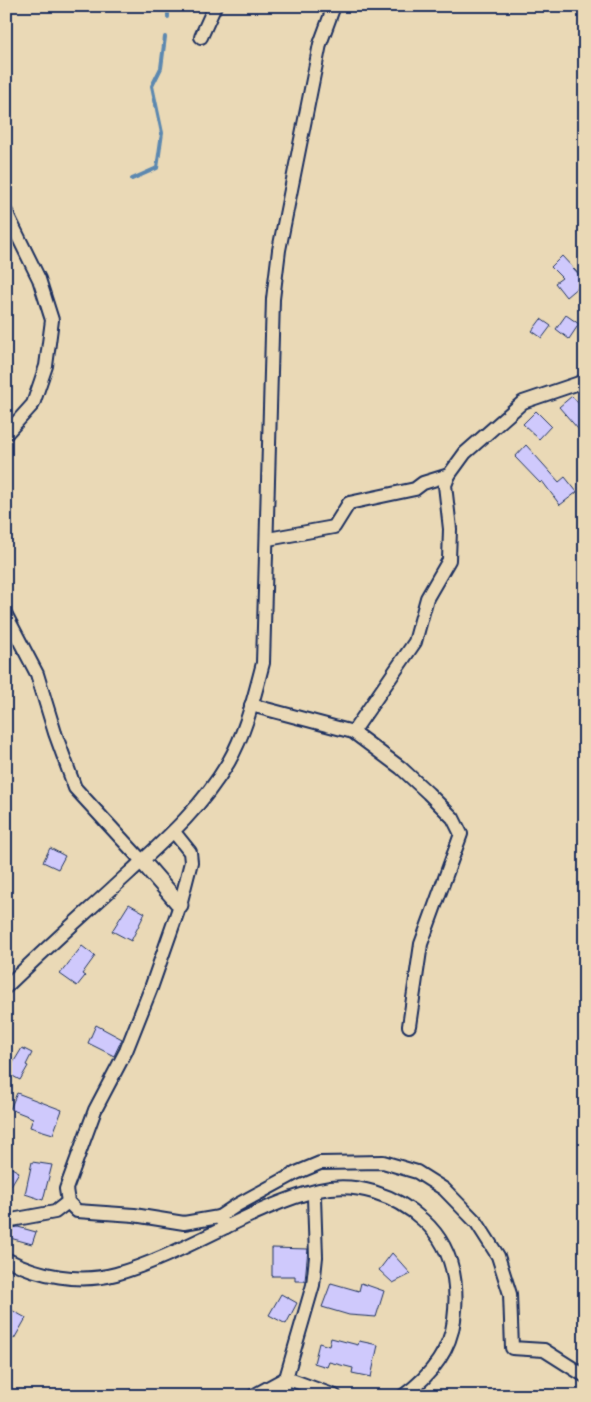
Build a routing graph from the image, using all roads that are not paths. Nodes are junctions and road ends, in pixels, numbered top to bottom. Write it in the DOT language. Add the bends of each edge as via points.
graph roads {
  1 [pos="215,6"];
  2 [pos="334,6"];
  3 [pos="201,36"];
  4 [pos="6,212"];
  5 [pos="585,381"];
  6 [pos="6,434"];
  7 [pos="449,475"];
  8 [pos="268,539"];
  9 [pos="6,615"];
  10 [pos="251,706"];
  11 [pos="352,732"];
  12 [pos="174,832"];
  13 [pos="142,861"];
  14 [pos="180,905"];
  15 [pos="6,987"];
  16 [pos="408,1026"];
  17 [pos="311,1193"];
  18 [pos="68,1202"];
  19 [pos="6,1220"];
  20 [pos="222,1222"];
  21 [pos="6,1259"];
  22 [pos="585,1376"];
  23 [pos="286,1378"];
  24 [pos="253,1396"];
  25 [pos="282,1396"];
  26 [pos="335,1396"];
  27 [pos="404,1396"];
  1 -- 3 [label="street"];
  2 -- 8 [label="street" via="320,44 279,250 273,299"];
  4 -- 6 [label="street" via="39,279 52,320 45,372 34,404"];
  5 -- 7 [label="street" via="523,402 465,453"];
  7 -- 8 [label="street" via="415,488 349,503 334,527"];
  7 -- 11 [label="street" via="445,485 450,529 449,560 427,598 414,642"];
  8 -- 10 [label="street" via="263,663"];
  9 -- 13 [label="street" via="37,674 75,788"];
  10 -- 11 [label="street"];
  10 -- 12 [label="street" via="228,762 206,797"];
  11 -- 16 [label="street" via="428,793 453,818 462,834 421,944"];
  12 -- 13 [label="street"];
  12 -- 14 [label="street" via="190,852"];
  13 -- 14 [label="main road"];
  13 -- 15 [label="street"];
  14 -- 18 [label="street" via="126,1052 95,1110 66,1189"];
  17 -- 20 [label="street"];
  17 -- 23 [label="street" via="314,1197 316,1257 313,1285"];
  17 -- 27 [label="street" via="365,1189 408,1206 430,1226 450,1259 457,1295 452,1333 431,1372"];
  18 -- 19 [label="street" via="55,1212"];
  18 -- 20 [label="street" via="77,1211 184,1223"];
  20 -- 21 [label="street" via="184,1248 114,1274 81,1278 45,1275"];
  20 -- 22 [label="street" via="237,1205 320,1163 384,1162 417,1172 444,1189 458,1203 477,1223 498,1256 510,1294 512,1348 544,1350"];
  23 -- 24 [label="street"];
  23 -- 25 [label="street"];
  23 -- 26 [label="street"];
}
